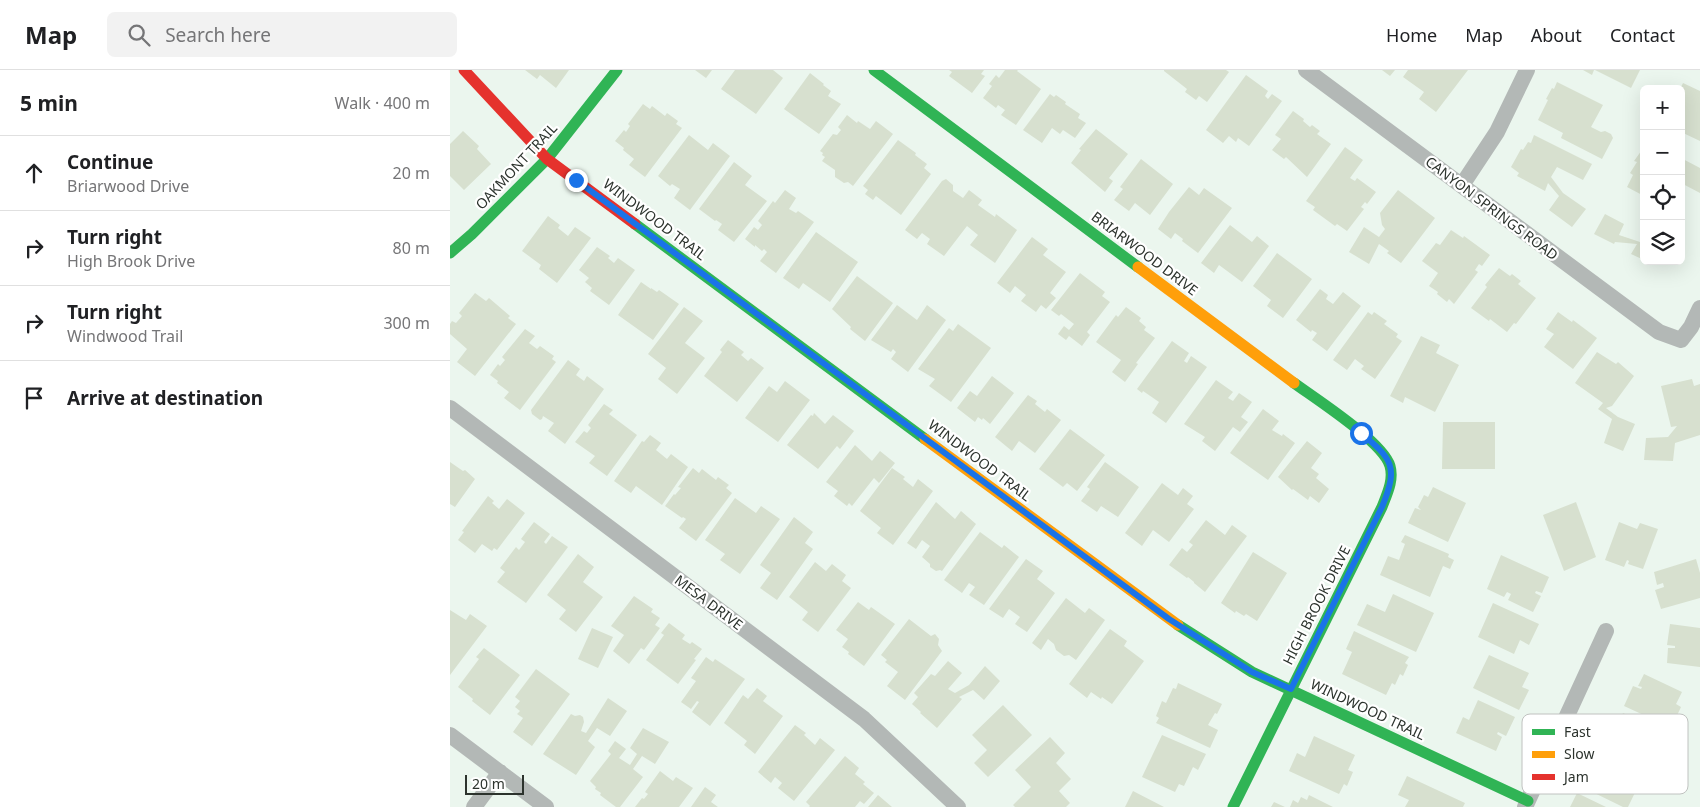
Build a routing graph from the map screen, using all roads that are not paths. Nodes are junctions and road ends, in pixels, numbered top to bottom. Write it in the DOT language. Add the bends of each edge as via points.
graph roads {
  1 [pos="464,70"];
  2 [pos="617,70"];
  3 [pos="874,70"];
  4 [pos="1306,70"];
  5 [pos="1527,70"];
  6 [pos="547,158"];
  7 [pos="1462,186"];
  8 [pos="450,254"];
  9 [pos="1700,308"];
  10 [pos="450,408"];
  11 [pos="1392,468"];
  12 [pos="1606,631"];
  13 [pos="1291,689"];
  14 [pos="1568,714"];
  15 [pos="450,735"];
  16 [pos="500,772"];
  17 [pos="1527,804"];
  18 [pos="474,807"];
  19 [pos="546,807"];
  20 [pos="958,807"];
  21 [pos="1233,807"];
  1 -- 6 [label="street, WINDWOOD TRAIL"];
  2 -- 6 [label="street, OAKMONT TRAIL"];
  3 -- 11 [label="street, BRIARWOOD DRIVE" via="1361,433 1384,452"];
  4 -- 7 [label="street, CANYON SPRINGS ROAD"];
  5 -- 7 [label="street" via="1497,132"];
  6 -- 8 [label="street, OAKMONT TRAIL"];
  6 -- 13 [label="street, WINDWOOD TRAIL" via="1169,619 1252,672"];
  7 -- 9 [label="street, CANYON SPRINGS ROAD" via="1659,332 1681,340"];
  10 -- 20 [label="street, MESA DRIVE" via="864,719"];
  11 -- 13 [label="street, HIGH BROOK DRIVE" via="1389,490 1382,507"];
  12 -- 14 [label="street"];
  13 -- 17 [label="street, WINDWOOD TRAIL"];
  13 -- 21 [label="street, HIGH BROOK DRIVE"];
  15 -- 16 [label="street"];
  16 -- 18 [label="street"];
  16 -- 19 [label="street"];
}
